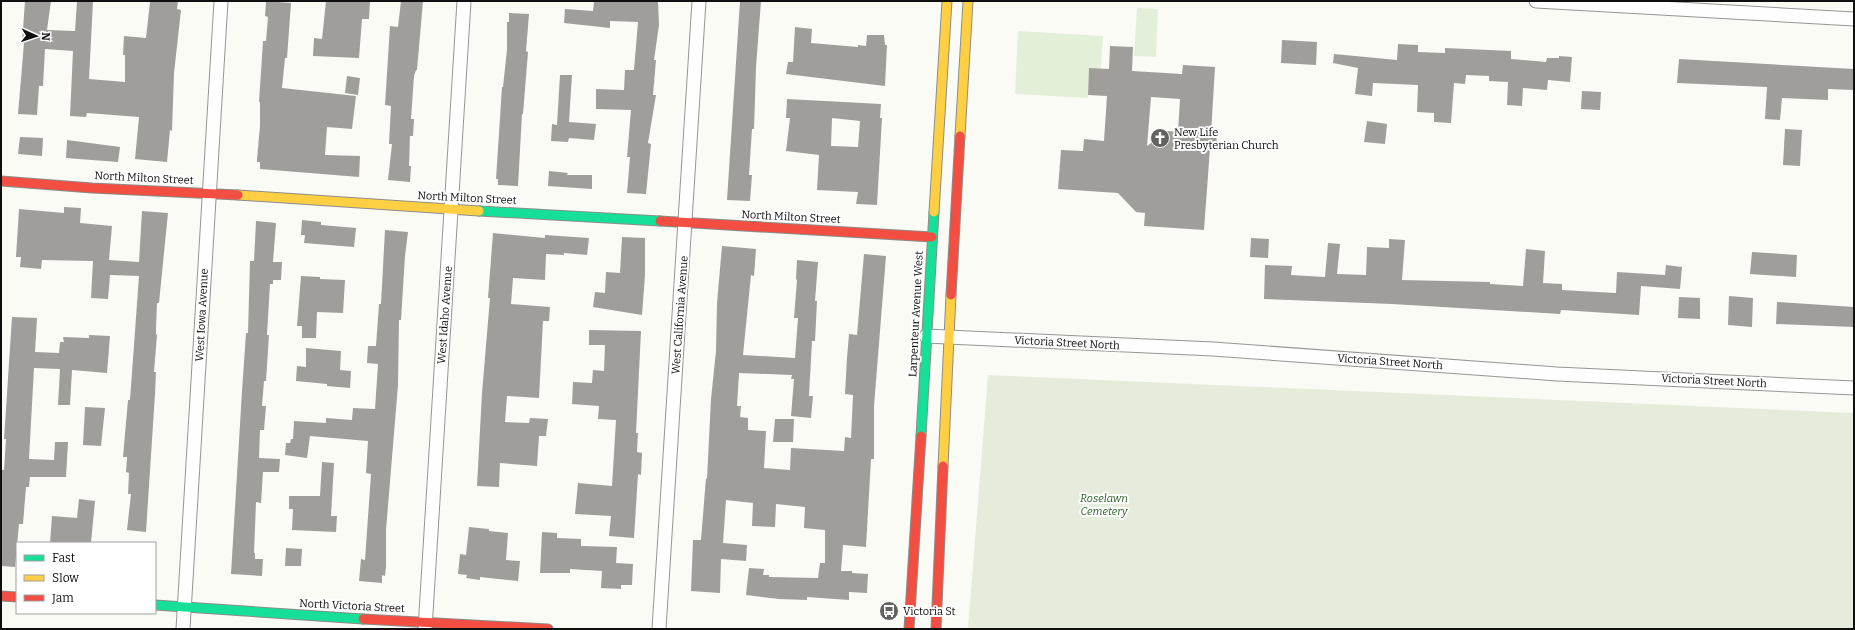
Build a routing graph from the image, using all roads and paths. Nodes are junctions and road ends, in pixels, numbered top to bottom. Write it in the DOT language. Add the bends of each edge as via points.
graph roads {
  1 [pos="221,1"];
  2 [pos="464,1"];
  3 [pos="699,1"];
  4 [pos="947,1"];
  5 [pos="968,1"];
  6 [pos="1536,1"];
  7 [pos="1754,7"];
  8 [pos="1854,19"];
  9 [pos="1,181"];
  10 [pos="209,193"];
  11 [pos="451,209"];
  12 [pos="686,222"];
  13 [pos="932,237"];
  14 [pos="926,336"];
  15 [pos="949,337"];
  16 [pos="1854,388"];
  17 [pos="1,596"];
  18 [pos="16,597"];
  19 [pos="156,605"];
  20 [pos="184,607"];
  21 [pos="425,625"];
  22 [pos="183,629"];
  23 [pos="548,629"];
  24 [pos="659,629"];
  25 [pos="909,629"];
  26 [pos="936,629"];
  1 -- 10 [label="street, West Iowa Avenue"];
  2 -- 11 [label="street, West Idaho Avenue"];
  3 -- 12 [label="street, West California Avenue"];
  4 -- 13 [label="street, Larpenteur Avenue West"];
  5 -- 15 [label="street"];
  6 -- 7 [label="street"];
  7 -- 8 [label="street"];
  9 -- 10 [label="street, North Milton Street"];
  10 -- 11 [label="street, North Milton Street"];
  10 -- 20 [label="street, West Iowa Avenue"];
  11 -- 12 [label="street, North Milton Street"];
  11 -- 21 [label="street, West Idaho Avenue"];
  12 -- 13 [label="street, North Milton Street"];
  12 -- 24 [label="street, West California Avenue"];
  13 -- 14 [label="street, Larpenteur Avenue West"];
  14 -- 15 [label="street, Victoria Street North"];
  14 -- 25 [label="street, Larpenteur Avenue West"];
  15 -- 16 [label="street, Victoria Street North" via="1213,349 1558,374"];
  15 -- 26 [label="street"];
  17 -- 18 [label="street"];
  19 -- 20 [label="street, North Victoria Street"];
  20 -- 21 [label="street, North Victoria Street"];
  20 -- 22 [label="street, West Iowa Avenue"];
  21 -- 23 [label="street, North Victoria Street"];
}
